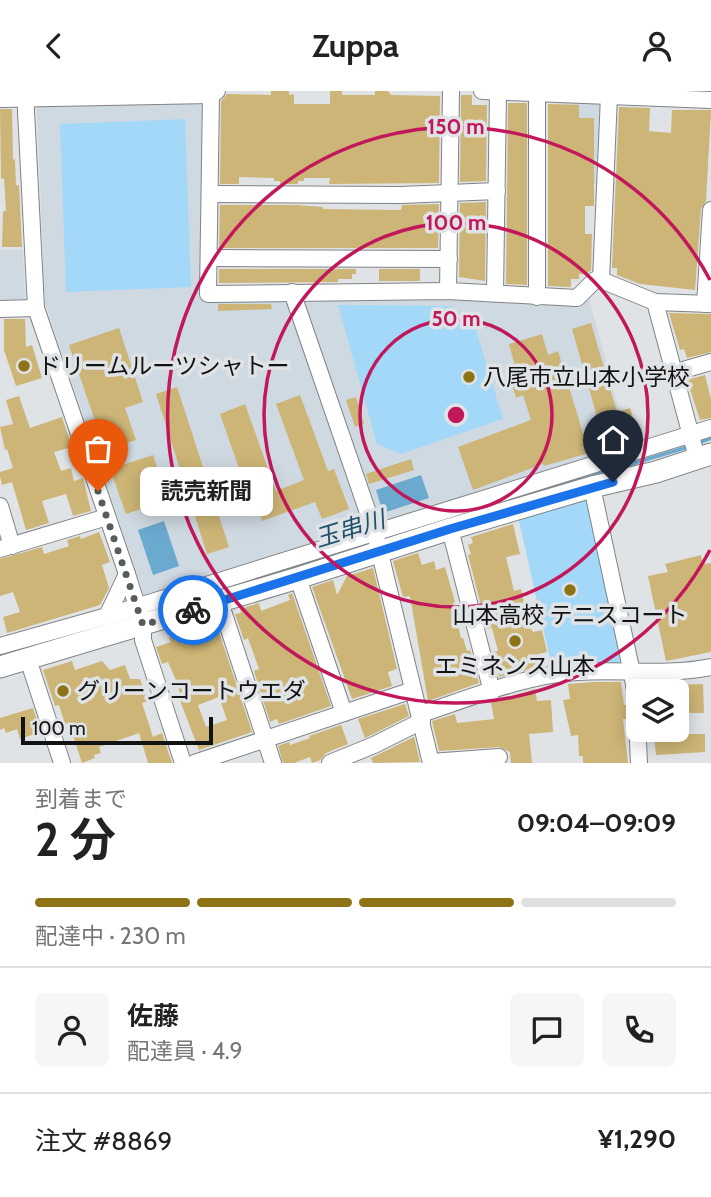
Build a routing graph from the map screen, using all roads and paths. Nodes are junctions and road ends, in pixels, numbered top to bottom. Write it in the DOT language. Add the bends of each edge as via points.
graph roads {
  1 [pos="451,91"];
  2 [pos="482,91"];
  3 [pos="498,92"];
  4 [pos="516,92"];
  5 [pos="214,93"];
  6 [pos="537,93"];
  7 [pos="575,93"];
  8 [pos="628,94"];
  9 [pos="25,95"];
  10 [pos="609,96"];
  11 [pos="0,99"];
  12 [pos="711,100"];
  13 [pos="498,191"];
  14 [pos="448,192"];
  15 [pos="210,194"];
  16 [pos="711,211"];
  17 [pos="209,258"];
  18 [pos="449,259"];
  19 [pos="601,280"];
  20 [pos="448,291"];
  21 [pos="292,292"];
  22 [pos="495,292"];
  23 [pos="537,297"];
  24 [pos="655,302"];
  25 [pos="708,304"];
  26 [pos="36,308"];
  27 [pos="0,309"];
  28 [pos="711,362"];
  29 [pos="673,373"];
  30 [pos="711,428"];
  31 [pos="697,448"];
  32 [pos="592,487"];
  33 [pos="0,506"];
  34 [pos="107,517"];
  35 [pos="450,529"];
  36 [pos="377,542"];
  37 [pos="6,548"];
  38 [pos="127,574"];
  39 [pos="298,578"];
  40 [pos="220,602"];
  41 [pos="107,616"];
  42 [pos="140,616"];
  43 [pos="0,646"];
  44 [pos="27,659"];
  45 [pos="0,667"];
  46 [pos="711,667"];
  47 [pos="632,673"];
  48 [pos="413,690"];
  49 [pos="492,692"];
  50 [pos="344,713"];
  51 [pos="421,717"];
  52 [pos="265,739"];
  53 [pos="499,756"];
  54 [pos="62,763"];
  55 [pos="183,763"];
  56 [pos="194,763"];
  57 [pos="273,763"];
  58 [pos="330,763"];
  59 [pos="431,763"];
  60 [pos="639,763"];
  1 -- 14 [label="street"];
  2 -- 3 [label="street"];
  3 -- 4 [label="street"];
  3 -- 13 [label="street"];
  4 -- 6 [label="street"];
  5 -- 9 [label="street"];
  5 -- 15 [label="street"];
  6 -- 7 [label="street"];
  6 -- 23 [label="street"];
  7 -- 10 [label="street"];
  8 -- 10 [label="street"];
  8 -- 12 [label="street"];
  9 -- 11 [label="street"];
  9 -- 26 [label="street"];
  10 -- 19 [label="street"];
  13 -- 14 [label="street"];
  13 -- 22 [label="street"];
  14 -- 15 [label="street"];
  14 -- 18 [label="street"];
  15 -- 17 [label="street"];
  16 -- 25 [label="street"];
  17 -- 18 [label="street"];
  17 -- 21 [label="street" via="208,294"];
  18 -- 20 [label="street"];
  19 -- 23 [label="street" via="594,280 577,298"];
  19 -- 24 [label="street"];
  20 -- 21 [label="street"];
  20 -- 22 [label="street"];
  21 -- 36 [label="street"];
  22 -- 23 [label="street"];
  24 -- 25 [label="street"];
  24 -- 29 [label="street"];
  26 -- 27 [label="street"];
  26 -- 34 [label="street"];
  28 -- 29 [label="street"];
  29 -- 31 [label="street"];
  30 -- 31 [label="street"];
  31 -- 32 [label="main road" via="656,473"];
  31 -- 36 [label="street"];
  32 -- 35 [label="main road"];
  32 -- 47 [label="street"];
  33 -- 37 [label="street"];
  34 -- 37 [label="street"];
  34 -- 38 [label="street"];
  35 -- 36 [label="main road"];
  35 -- 49 [label="street"];
  36 -- 39 [label="main road"];
  36 -- 42 [label="street"];
  36 -- 48 [label="street"];
  38 -- 41 [label="street"];
  38 -- 42 [label="street"];
  39 -- 40 [label="main road"];
  39 -- 50 [label="street"];
  40 -- 42 [label="main road"];
  40 -- 52 [label="street"];
  41 -- 42 [label="street"];
  41 -- 43 [label="street"];
  42 -- 44 [label="main road"];
  42 -- 55 [label="street" via="143,640"];
  44 -- 45 [label="main road"];
  44 -- 54 [label="street"];
  46 -- 47 [label="street"];
  47 -- 49 [label="street" via="544,675"];
  47 -- 60 [label="street"];
  48 -- 50 [label="street"];
  48 -- 51 [label="street"];
  49 -- 51 [label="street"];
  50 -- 52 [label="street"];
  51 -- 58 [label="street" via="374,745"];
  51 -- 59 [label="street"];
  52 -- 56 [label="street"];
  52 -- 57 [label="street"];
  53 -- 59 [label="street"];
}
